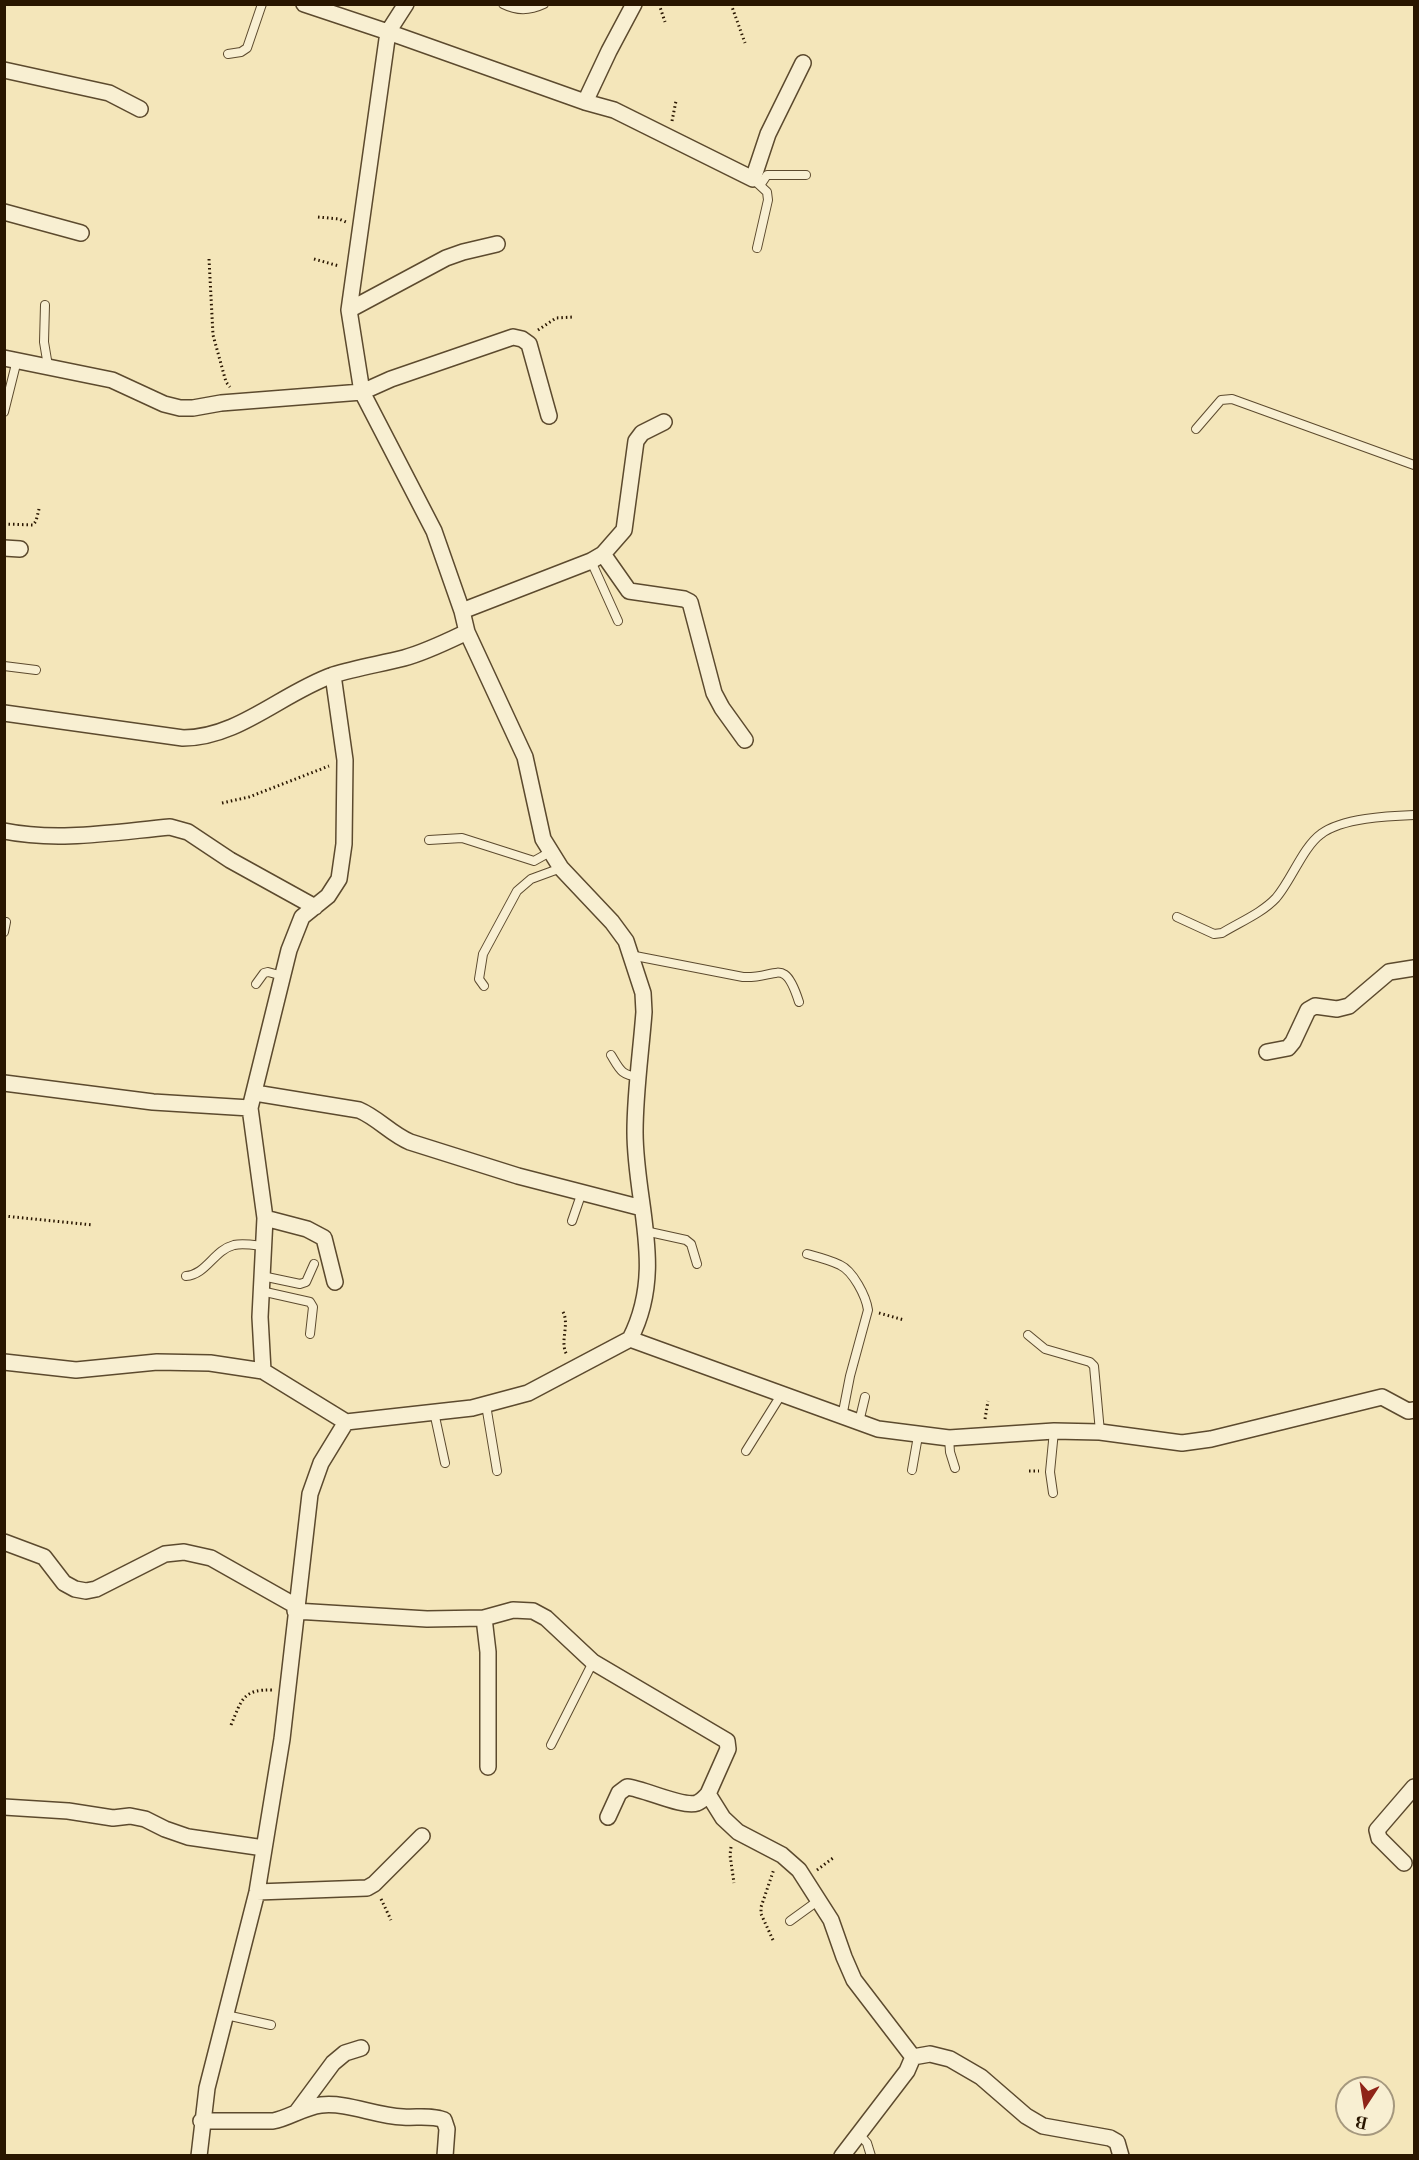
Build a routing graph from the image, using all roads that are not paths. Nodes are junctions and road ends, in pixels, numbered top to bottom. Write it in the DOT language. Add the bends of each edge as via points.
graph roads {
  1 [pos="262,4"];
  2 [pos="304,4"];
  3 [pos="406,4"];
  4 [pos="502,4"];
  5 [pos="544,4"];
  6 [pos="634,4"];
  7 [pos="388,32"];
  8 [pos="228,54"];
  9 [pos="803,63"];
  10 [pos="4,70"];
  11 [pos="585,102"];
  12 [pos="140,109"];
  13 [pos="806,175"];
  14 [pos="757,181"];
  15 [pos="4,212"];
  16 [pos="81,233"];
  17 [pos="497,244"];
  18 [pos="757,248"];
  19 [pos="45,305"];
  20 [pos="349,310"];
  21 [pos="11,359"];
  22 [pos="48,366"];
  23 [pos="362,392"];
  24 [pos="4,412"];
  25 [pos="549,416"];
  26 [pos="664,422"];
  27 [pos="1196,429"];
  28 [pos="1414,465"];
  29 [pos="4,548"];
  30 [pos="20,549"];
  31 [pos="597,557"];
  32 [pos="462,611"];
  33 [pos="618,621"];
  34 [pos="467,632"];
  35 [pos="4,666"];
  36 [pos="36,670"];
  37 [pos="333,675"];
  38 [pos="4,713"];
  39 [pos="745,741"];
  40 [pos="1414,815"];
  41 [pos="4,831"];
  42 [pos="429,840"];
  43 [pos="550,852"];
  44 [pos="561,868"];
  45 [pos="315,907"];
  46 [pos="1177,917"];
  47 [pos="6,922"];
  48 [pos="4,932"];
  49 [pos="630,954"];
  50 [pos="1414,968"];
  51 [pos="283,976"];
  52 [pos="256,984"];
  53 [pos="484,986"];
  54 [pos="799,1002"];
  55 [pos="1267,1052"];
  56 [pos="611,1055"];
  57 [pos="639,1077"];
  58 [pos="4,1083"];
  59 [pos="255,1093"];
  60 [pos="250,1108"];
  61 [pos="582,1192"];
  62 [pos="642,1208"];
  63 [pos="265,1218"];
  64 [pos="572,1221"];
  65 [pos="645,1231"];
  66 [pos="263,1246"];
  67 [pos="807,1254"];
  68 [pos="314,1264"];
  69 [pos="697,1264"];
  70 [pos="186,1276"];
  71 [pos="335,1282"];
  72 [pos="261,1284"];
  73 [pos="310,1335"];
  74 [pos="1028,1335"];
  75 [pos="630,1339"];
  76 [pos="4,1362"];
  77 [pos="263,1371"];
  78 [pos="781,1395"];
  79 [pos="865,1397"];
  80 [pos="486,1405"];
  81 [pos="1414,1410"];
  82 [pos="434,1412"];
  83 [pos="842,1417"];
  84 [pos="346,1422"];
  85 [pos="858,1422"];
  86 [pos="1054,1431"];
  87 [pos="1100,1432"];
  88 [pos="918,1436"];
  89 [pos="949,1438"];
  90 [pos="746,1451"];
  91 [pos="446,1463"];
  92 [pos="955,1468"];
  93 [pos="912,1470"];
  94 [pos="497,1471"];
  95 [pos="1053,1493"];
  96 [pos="4,1542"];
  97 [pos="296,1609"];
  98 [pos="484,1618"];
  99 [pos="593,1662"];
  100 [pos="550,1745"];
  101 [pos="488,1767"];
  102 [pos="1414,1787"];
  103 [pos="708,1794"];
  104 [pos="4,1807"];
  105 [pos="608,1817"];
  106 [pos="422,1836"];
  107 [pos="264,1848"];
  108 [pos="1404,1863"];
  109 [pos="257,1892"];
  110 [pos="819,1900"];
  111 [pos="790,1921"];
  112 [pos="224,2014"];
  113 [pos="271,2025"];
  114 [pos="361,2048"];
  115 [pos="913,2057"];
  116 [pos="294,2115"];
  117 [pos="201,2121"];
  118 [pos="858,2133"];
  119 [pos="199,2156"];
  120 [pos="445,2156"];
  121 [pos="842,2156"];
  122 [pos="871,2156"];
  123 [pos="1121,2156"];
  1 -- 8 [label="lane" via="247,48"];
  2 -- 7 [label="street"];
  3 -- 7 [label="street"];
  4 -- 5 [label="lane" via="522,10"];
  6 -- 11 [label="street"];
  7 -- 11 [label="street"];
  7 -- 20 [label="street"];
  9 -- 14 [label="street" via="768,134"];
  10 -- 12 [label="street" via="109,93"];
  11 -- 14 [label="street" via="614,110"];
  13 -- 14 [label="lane" via="767,175"];
  14 -- 18 [label="lane" via="767,192 768,200"];
  15 -- 16 [label="street"];
  17 -- 20 [label="street" via="446,258"];
  19 -- 22 [label="lane"];
  20 -- 23 [label="street"];
  21 -- 22 [label="street"];
  21 -- 24 [label="lane"];
  22 -- 23 [label="street" via="112,380 180,408"];
  23 -- 25 [label="street" via="513,337 529,344"];
  23 -- 32 [label="street" via="434,531"];
  26 -- 31 [label="street" via="642,433 636,441 624,530"];
  27 -- 28 [label="lane" via="1221,400 1232,399"];
  29 -- 30 [label="street"];
  31 -- 32 [label="street"];
  31 -- 33 [label="lane"];
  31 -- 39 [label="street" via="629,591 690,602 714,693"];
  32 -- 34 [label="street"];
  34 -- 37 [label="street" via="406,657"];
  34 -- 43 [label="street" via="525,757 543,839"];
  35 -- 36 [label="lane"];
  37 -- 38 [label="street" via="213,735 195,738"];
  37 -- 45 [label="street" via="345,760 344,844 339,879"];
  40 -- 46 [label="lane" via="1336,826 1320,835 1277,898 1222,933 1214,934"];
  41 -- 45 [label="street" via="53,836 170,827 188,832"];
  42 -- 43 [label="lane" via="462,838 534,861"];
  43 -- 44 [label="street"];
  44 -- 49 [label="street" via="612,922"];
  44 -- 53 [label="lane" via="531,879 517,891 483,954 479,979"];
  45 -- 51 [label="street" via="303,917"];
  47 -- 48 [label="lane"];
  49 -- 54 [label="lane" via="743,977 781,973 792,980"];
  49 -- 57 [label="street" via="643,993"];
  50 -- 55 [label="street" via="1389,972 1349,1006 1315,1006 1308,1010 1288,1048"];
  51 -- 52 [label="lane" via="268,972"];
  51 -- 59 [label="street"];
  56 -- 57 [label="lane" via="627,1076"];
  57 -- 62 [label="street" via="635,1132"];
  58 -- 60 [label="street" via="153,1102"];
  59 -- 60 [label="street"];
  59 -- 61 [label="street" via="359,1110 410,1142"];
  60 -- 63 [label="street"];
  61 -- 62 [label="street"];
  61 -- 64 [label="lane"];
  62 -- 65 [label="street"];
  63 -- 66 [label="street"];
  63 -- 71 [label="street" via="307,1229 324,1238"];
  65 -- 69 [label="lane" via="686,1240"];
  65 -- 75 [label="street" via="649,1268 644,1301"];
  66 -- 70 [label="lane" via="236,1244 224,1249 192,1276"];
  66 -- 72 [label="street"];
  67 -- 83 [label="lane" via="843,1265 867,1300 868,1310"];
  68 -- 72 [label="lane" via="306,1282"];
  72 -- 73 [label="lane" via="310,1302"];
  72 -- 77 [label="street"];
  74 -- 87 [label="lane" via="1045,1349 1094,1366"];
  75 -- 78 [label="street"];
  75 -- 80 [label="street" via="528,1393"];
  76 -- 77 [label="street" via="76,1370 157,1362 210,1363"];
  77 -- 84 [label="street"];
  78 -- 83 [label="street"];
  78 -- 90 [label="lane"];
  79 -- 85 [label="lane"];
  80 -- 82 [label="street"];
  80 -- 94 [label="lane"];
  81 -- 87 [label="street" via="1408,1411 1382,1397 1182,1443"];
  82 -- 84 [label="street"];
  82 -- 91 [label="lane"];
  83 -- 85 [label="street"];
  84 -- 97 [label="street" via="321,1463 310,1494"];
  85 -- 88 [label="street"];
  86 -- 87 [label="street"];
  86 -- 89 [label="street"];
  86 -- 95 [label="lane" via="1050,1472"];
  88 -- 89 [label="street"];
  88 -- 93 [label="lane"];
  89 -- 92 [label="lane"];
  96 -- 97 [label="street" via="45,1557 64,1583 86,1591 165,1554 183,1552 211,1558"];
  97 -- 98 [label="street" via="427,1619"];
  97 -- 107 [label="street" via="282,1739"];
  98 -- 99 [label="street" via="533,1611 546,1618"];
  98 -- 101 [label="street" via="488,1652"];
  99 -- 100 [label="lane"];
  99 -- 103 [label="street" via="727,1741 728,1749"];
  102 -- 108 [label="street" via="1377,1830 1379,1838"];
  103 -- 105 [label="street" via="700,1802 688,1804 627,1787 619,1793"];
  103 -- 110 [label="street" via="723,1818 738,1832 782,1855 800,1870"];
  104 -- 107 [label="street" via="113,1818 130,1816 188,1837"];
  106 -- 109 [label="street" via="375,1884 360,1890"];
  107 -- 109 [label="street"];
  109 -- 112 [label="street"];
  110 -- 111 [label="lane"];
  110 -- 115 [label="street" via="854,1980"];
  112 -- 113 [label="lane"];
  112 -- 117 [label="street"];
  114 -- 116 [label="street" via="345,2053 333,2063"];
  115 -- 118 [label="street" via="908,2071"];
  115 -- 123 [label="street" via="930,2054 950,2059 981,2077 1043,2126 1110,2138 1118,2142"];
  116 -- 117 [label="street" via="273,2121"];
  116 -- 120 [label="street" via="320,2105 383,2115 438,2118 444,2120 447,2129"];
  117 -- 119 [label="street"];
  118 -- 121 [label="street"];
  118 -- 122 [label="lane"];
}
